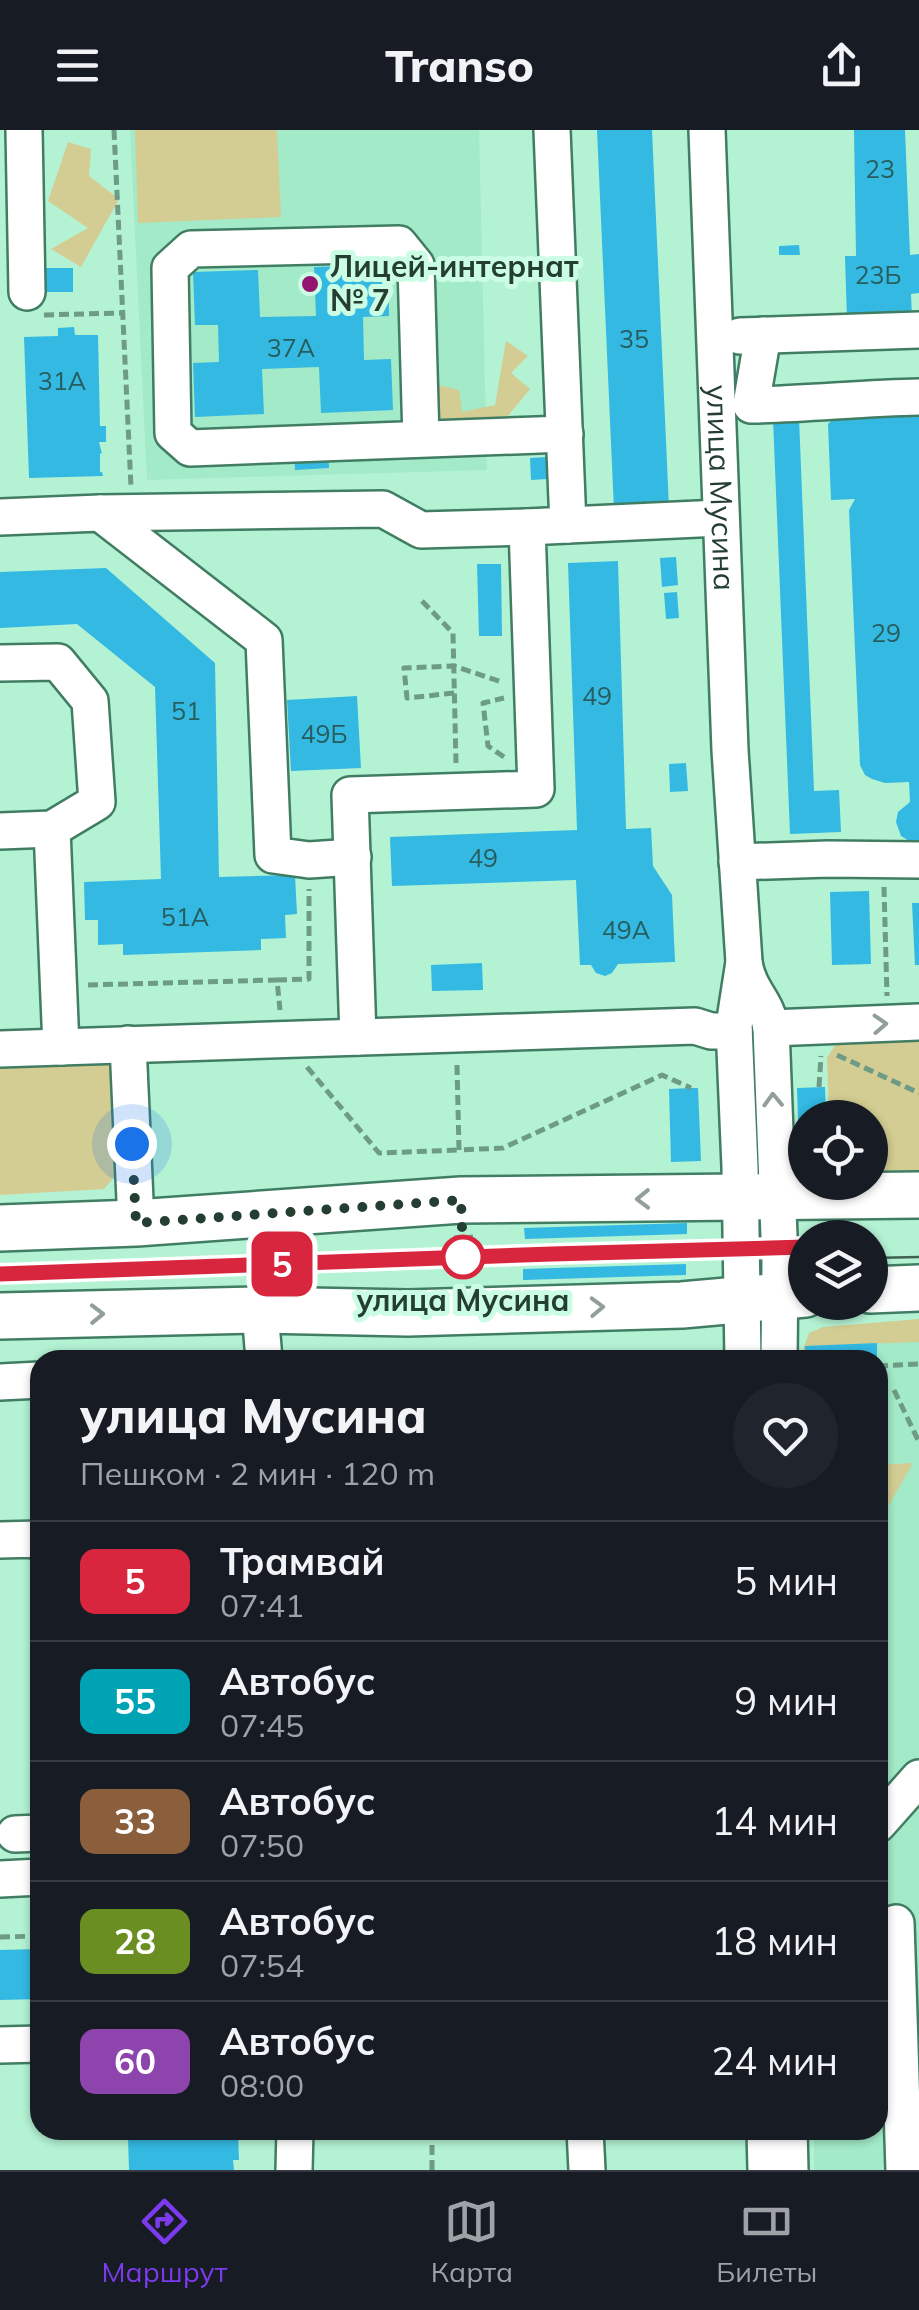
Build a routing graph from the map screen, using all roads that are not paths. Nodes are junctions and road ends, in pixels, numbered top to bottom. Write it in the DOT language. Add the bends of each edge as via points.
graph roads {
  1 [pos="24,130"];
  2 [pos="552,130"];
  3 [pos="708,130"];
  4 [pos="28,292"];
  5 [pos="919,330"];
  6 [pos="763,335"];
  7 [pos="714,336"];
  8 [pos="919,397"];
  9 [pos="566,434"];
  10 [pos="421,439"];
  11 [pos="116,513"];
  12 [pos="0,517"];
  13 [pos="720,518"];
  14 [pos="568,525"];
  15 [pos="527,526"];
  16 [pos="0,663"];
  17 [pos="52,829"];
  18 [pos="0,831"];
  19 [pos="353,857"];
  20 [pos="919,860"];
  21 [pos="738,862"];
  22 [pos="744,962"];
  23 [pos="903,1023"];
  24 [pos="771,1028"];
  25 [pos="734,1031"];
  26 [pos="358,1037"];
  27 [pos="128,1044"];
  28 [pos="61,1047"];
  29 [pos="0,1049"];
  30 [pos="919,1195"];
  31 [pos="759,1198"];
  32 [pos="136,1223"];
  33 [pos="0,1228"];
  34 [pos="919,1288"];
  35 [pos="888,1289"];
  36 [pos="775,1296"];
  37 [pos="260,1310"];
  38 [pos="0,1316"];
  39 [pos="263,1350"];
  40 [pos="748,1350"];
  41 [pos="778,1350"];
  42 [pos="30,1380"];
  43 [pos="0,1382"];
  44 [pos="30,1539"];
  45 [pos="0,1540"];
  46 [pos="919,1778"];
  47 [pos="888,1813"];
  48 [pos="30,1877"];
  49 [pos="0,1878"];
  50 [pos="897,1920"];
  51 [pos="30,2044"];
  52 [pos="0,2045"];
  53 [pos="295,2140"];
  54 [pos="586,2140"];
  55 [pos="764,2140"];
  56 [pos="789,2140"];
  57 [pos="294,2170"];
  58 [pos="587,2170"];
  59 [pos="766,2170"];
  60 [pos="790,2170"];
  61 [pos="904,2170"];
  1 -- 4 [label="street"];
  2 -- 9 [label="street"];
  3 -- 7 [label="street, улица Мусина"];
  5 -- 6 [label="street"];
  6 -- 7 [label="street"];
  6 -- 8 [label="street" via="751,405"];
  7 -- 13 [label="street, улица Мусина"];
  9 -- 10 [label="street"];
  9 -- 14 [label="street"];
  10 -- 10 [label="street" via="190,448 173,433 170,268 190,249 399,244 416,265"];
  11 -- 12 [label="street"];
  11 -- 15 [label="street" via="383,509 421,530"];
  11 -- 19 [label="street" via="264,640 272,855"];
  13 -- 14 [label="street"];
  13 -- 21 [label="street, улица Мусина"];
  14 -- 15 [label="street"];
  15 -- 19 [label="street" via="536,788 350,795"];
  16 -- 17 [label="street" via="58,662 90,701 97,802"];
  17 -- 18 [label="street"];
  17 -- 28 [label="street"];
  19 -- 26 [label="street"];
  20 -- 21 [label="street"];
  21 -- 22 [label="street, улица Мусина"];
  22 -- 24 [label="street, улица Мусина"];
  22 -- 25 [label="street, улица Мусина"];
  24 -- 23 [label="street, one-way"];
  31 -- 24 [label="street, улица Мусина, one-way"];
  25 -- 26 [label="street" via="696,1026"];
  25 -- 31 [label="street, улица Мусина"];
  26 -- 27 [label="street"];
  27 -- 28 [label="street"];
  27 -- 32 [label="street"];
  28 -- 29 [label="street"];
  30 -- 31 [label="main road"];
  31 -- 32 [label="main road, one-way" via="461,1200"];
  31 -- 36 [label="street, улица Мусина" via="780,1262"];
  32 -- 33 [label="main road"];
  34 -- 35 [label="main road"];
  37 -- 36 [label="main road, one-way" via="408,1313"];
  36 -- 40 [label="street, улица Мусина"];
  36 -- 41 [label="street, улица Мусина"];
  38 -- 37 [label="main road, one-way"];
  37 -- 39 [label="street"];
  42 -- 43 [label="street"];
  44 -- 45 [label="street"];
  46 -- 47 [label="street"];
  48 -- 49 [label="street"];
  50 -- 61 [label="street"];
  51 -- 52 [label="street"];
  53 -- 57 [label="street"];
  54 -- 58 [label="street"];
  55 -- 59 [label="street"];
  56 -- 60 [label="street"];
}
